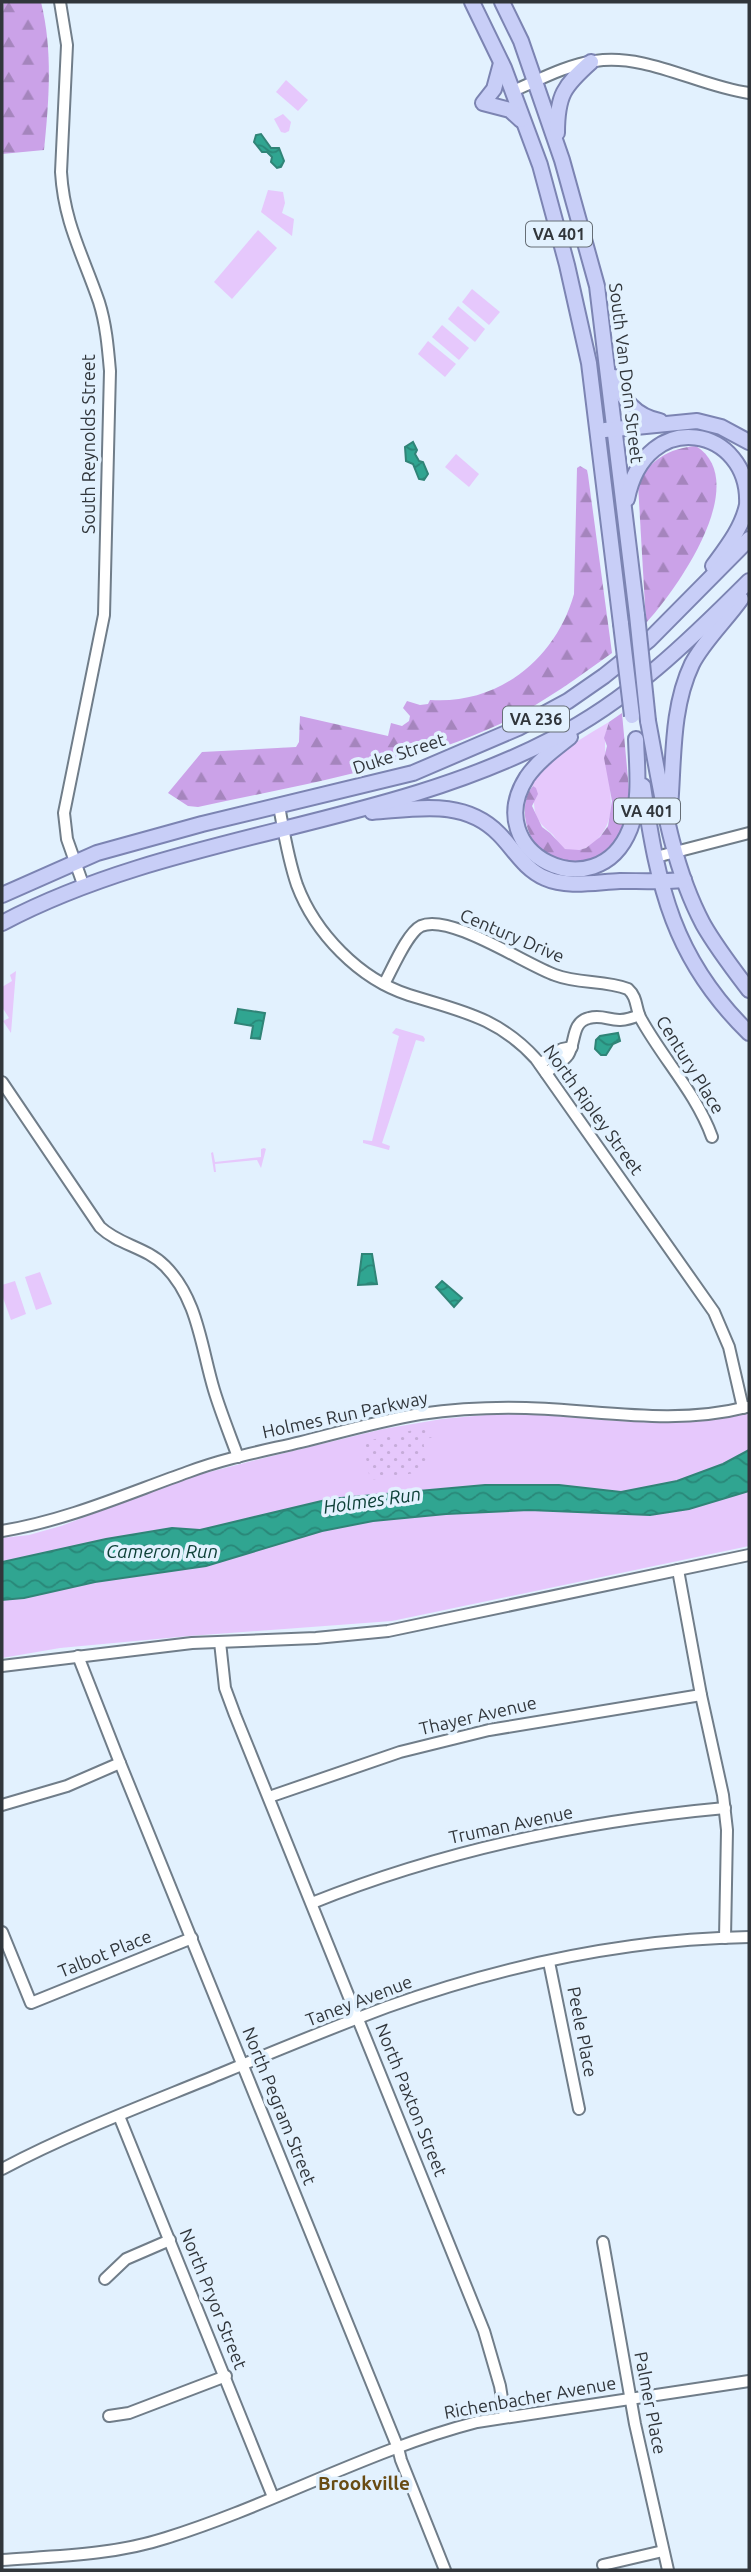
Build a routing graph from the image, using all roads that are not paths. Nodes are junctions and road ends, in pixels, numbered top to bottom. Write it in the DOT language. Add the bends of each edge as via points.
graph roads {
  1 [pos="60,2"];
  2 [pos="472,2"];
  3 [pos="502,2"];
  4 [pos="501,61"];
  5 [pos="591,61"];
  6 [pos="535,82"];
  7 [pos="513,91"];
  8 [pos="749,93"];
  9 [pos="526,125"];
  10 [pos="556,145"];
  11 [pos="607,360"];
  12 [pos="672,422"];
  13 [pos="615,429"];
  14 [pos="597,431"];
  15 [pos="749,442"];
  16 [pos="616,445"];
  17 [pos="599,448"];
  18 [pos="625,509"];
  19 [pos="749,539"];
  20 [pos="749,581"];
  21 [pos="749,588"];
  22 [pos="676,614"];
  23 [pos="608,707"];
  24 [pos="636,739"];
  25 [pos="279,806"];
  26 [pos="339,814"];
  27 [pos="669,826"];
  28 [pos="283,829"];
  29 [pos="749,833"];
  30 [pos="676,852"];
  31 [pos="656,856"];
  32 [pos="74,863"];
  33 [pos="684,880"];
  34 [pos="661,882"];
  35 [pos="85,887"];
  36 [pos="2,895"];
  37 [pos="2,923"];
  38 [pos="384,984"];
  39 [pos="749,990"];
  40 [pos="639,1015"];
  41 [pos="749,1033"];
  42 [pos="543,1069"];
  43 [pos="2,1082"];
  44 [pos="712,1137"];
  45 [pos="746,1407"];
  46 [pos="238,1457"];
  47 [pos="2,1531"];
  48 [pos="749,1555"];
  49 [pos="678,1570"];
  50 [pos="220,1642"];
  51 [pos="78,1656"];
  52 [pos="2,1666"];
  53 [pos="701,1695"];
  54 [pos="120,1763"];
  55 [pos="269,1797"];
  56 [pos="2,1805"];
  57 [pos="725,1808"];
  58 [pos="312,1903"];
  59 [pos="2,1932"];
  60 [pos="749,1937"];
  61 [pos="192,1938"];
  62 [pos="725,1938"];
  63 [pos="550,1962"];
  64 [pos="359,2018"];
  65 [pos="243,2064"];
  66 [pos="579,2109"];
  67 [pos="119,2116"];
  68 [pos="2,2169"];
  69 [pos="170,2240"];
  70 [pos="603,2242"];
  71 [pos="105,2279"];
  72 [pos="226,2376"];
  73 [pos="749,2381"];
  74 [pos="630,2399"];
  75 [pos="109,2416"];
  76 [pos="505,2417"];
  77 [pos="398,2448"];
  78 [pos="273,2497"];
  79 [pos="663,2552"];
  80 [pos="2,2560"];
  81 [pos="603,2565"];
  82 [pos="445,2570"];
  83 [pos="667,2570"];
  1 -- 32 [label="street, South Reynolds Street" via="67,45 62,191 99,303 110,379 103,625 64,813"];
  2 -- 4 [label="main road, South Van Dorn Street / VA 401"];
  3 -- 6 [label="main road, South Van Dorn Street / VA 401"];
  4 -- 7 [label="main road, South Van Dorn Street / VA 401"];
  4 -- 9 [label="main road" via="494,89 483,103 510,110"];
  5 -- 6 [label="street"];
  5 -- 8 [label="street" via="642,64"];
  5 -- 10 [label="main road" via="560,96"];
  6 -- 7 [label="street"];
  6 -- 10 [label="main road, South Van Dorn Street / VA 401"];
  7 -- 9 [label="main road, South Van Dorn Street / VA 401"];
  9 -- 14 [label="main road, South Van Dorn Street / VA 401" via="570,279 589,363"];
  10 -- 11 [label="main road, South Van Dorn Street / VA 401" via="597,286"];
  11 -- 12 [label="main road" via="629,405 650,418"];
  11 -- 13 [label="main road, South Van Dorn Street / VA 401"];
  12 -- 13 [label="main road"];
  12 -- 15 [label="main road" via="709,422"];
  13 -- 14 [label="main road"];
  13 -- 16 [label="main road, South Van Dorn Street / VA 401"];
  14 -- 17 [label="main road, South Van Dorn Street / VA 401"];
  16 -- 17 [label="main road"];
  16 -- 18 [label="main road, South Van Dorn Street / VA 401"];
  17 -- 24 [label="main road, South Van Dorn Street / VA 401, bridge"];
  18 -- 22 [label="main road" via="637,468 668,442 683,437 710,439 730,451 744,468 748,493 741,522"];
  18 -- 27 [label="main road, South Van Dorn Street / VA 401, bridge" via="648,721"];
  19 -- 22 [label="main road, Duke Street / VA 236"];
  20 -- 23 [label="main road, VA 236" via="665,661"];
  21 -- 27 [label="main road" via="693,661 682,690"];
  22 -- 25 [label="main road, Duke Street / VA 236" via="604,676 519,728 413,773"];
  23 -- 24 [label="main road" via="538,764 519,792 515,816 520,834 541,861 563,869 583,869 607,859 624,842 638,794"];
  23 -- 26 [label="main road, VA 236" via="554,739 482,770"];
  24 -- 31 [label="main road, VA 401"];
  25 -- 28 [label="street, North Ripley Street"];
  25 -- 32 [label="main road, Duke Street / VA 236"];
  26 -- 28 [label="main road, VA 236"];
  26 -- 34 [label="main road" via="455,809 492,828 524,864 545,878 576,883"];
  27 -- 30 [label="main road, VA 401"];
  28 -- 35 [label="main road, VA 236" via="154,862"];
  28 -- 38 [label="street, North Ripley Street" via="298,887 311,913 343,953"];
  29 -- 30 [label="street"];
  30 -- 31 [label="street"];
  30 -- 33 [label="main road, VA 401"];
  31 -- 34 [label="main road, VA 401"];
  32 -- 35 [label="street, South Reynolds Street"];
  32 -- 36 [label="main road, Duke Street / VA 236"];
  33 -- 34 [label="main road"];
  33 -- 39 [label="main road, VA 401" via="715,944"];
  34 -- 41 [label="main road, VA 401" via="693,965"];
  35 -- 37 [label="main road, VA 236"];
  38 -- 40 [label="street, Century Drive" via="414,931 438,925 475,936 555,975 628,989 634,994"];
  38 -- 42 [label="street, North Ripley Street" via="477,1015 507,1032"];
  40 -- 42 [label="street, Century Place" via="625,1022 590,1017 577,1027 572,1046 562,1049"];
  40 -- 44 [label="street, Century Place" via="704,1116"];
  42 -- 45 [label="street, North Ripley Street" via="714,1312"];
  43 -- 46 [label="street" via="100,1227 153,1255 182,1287"];
  45 -- 46 [label="street, Holmes Run Parkway" via="659,1417 526,1408 456,1410 384,1421"];
  46 -- 47 [label="street, Holmes Run Parkway" via="87,1510"];
  48 -- 49 [label="street"];
  49 -- 50 [label="street" via="388,1631"];
  49 -- 53 [label="street"];
  50 -- 51 [label="street"];
  50 -- 55 [label="street, North Paxton Street" via="225,1688"];
  51 -- 52 [label="street"];
  51 -- 54 [label="street, North Pegram Street"];
  53 -- 55 [label="street, Thayer Avenue" via="466,1735"];
  53 -- 57 [label="street"];
  54 -- 56 [label="street" via="67,1786"];
  54 -- 61 [label="street, North Pegram Street"];
  55 -- 58 [label="street, North Paxton Street"];
  57 -- 58 [label="street, Truman Avenue" via="566,1829 497,1844 433,1860"];
  57 -- 62 [label="street"];
  58 -- 64 [label="street, North Paxton Street"];
  59 -- 61 [label="street, Talbot Place" via="31,2003"];
  60 -- 62 [label="street, Taney Avenue"];
  61 -- 65 [label="street, North Pegram Street"];
  62 -- 63 [label="street, Taney Avenue"];
  63 -- 64 [label="street, Taney Avenue" via="479,1979"];
  63 -- 66 [label="street, Peele Place"];
  64 -- 65 [label="street, Taney Avenue"];
  64 -- 76 [label="street, North Paxton Street" via="484,2331"];
  65 -- 67 [label="street, Taney Avenue"];
  65 -- 77 [label="street, North Pegram Street"];
  67 -- 68 [label="street, Taney Avenue"];
  67 -- 69 [label="street, North Pryor Street"];
  69 -- 71 [label="street" via="125,2259"];
  69 -- 72 [label="street, North Pryor Street"];
  70 -- 74 [label="street, Palmer Place"];
  72 -- 75 [label="street" via="129,2413"];
  72 -- 78 [label="street, North Pryor Street"];
  73 -- 74 [label="street, Richenbacher Avenue"];
  74 -- 76 [label="street, Richenbacher Avenue"];
  74 -- 79 [label="street, Palmer Place"];
  76 -- 77 [label="street, Richenbacher Avenue" via="441,2431"];
  77 -- 78 [label="street, Richenbacher Avenue"];
  77 -- 82 [label="street, North Pegram Street"];
  78 -- 80 [label="street, Richenbacher Avenue" via="165,2539"];
  79 -- 81 [label="street"];
  79 -- 83 [label="street, Palmer Place"];
}
